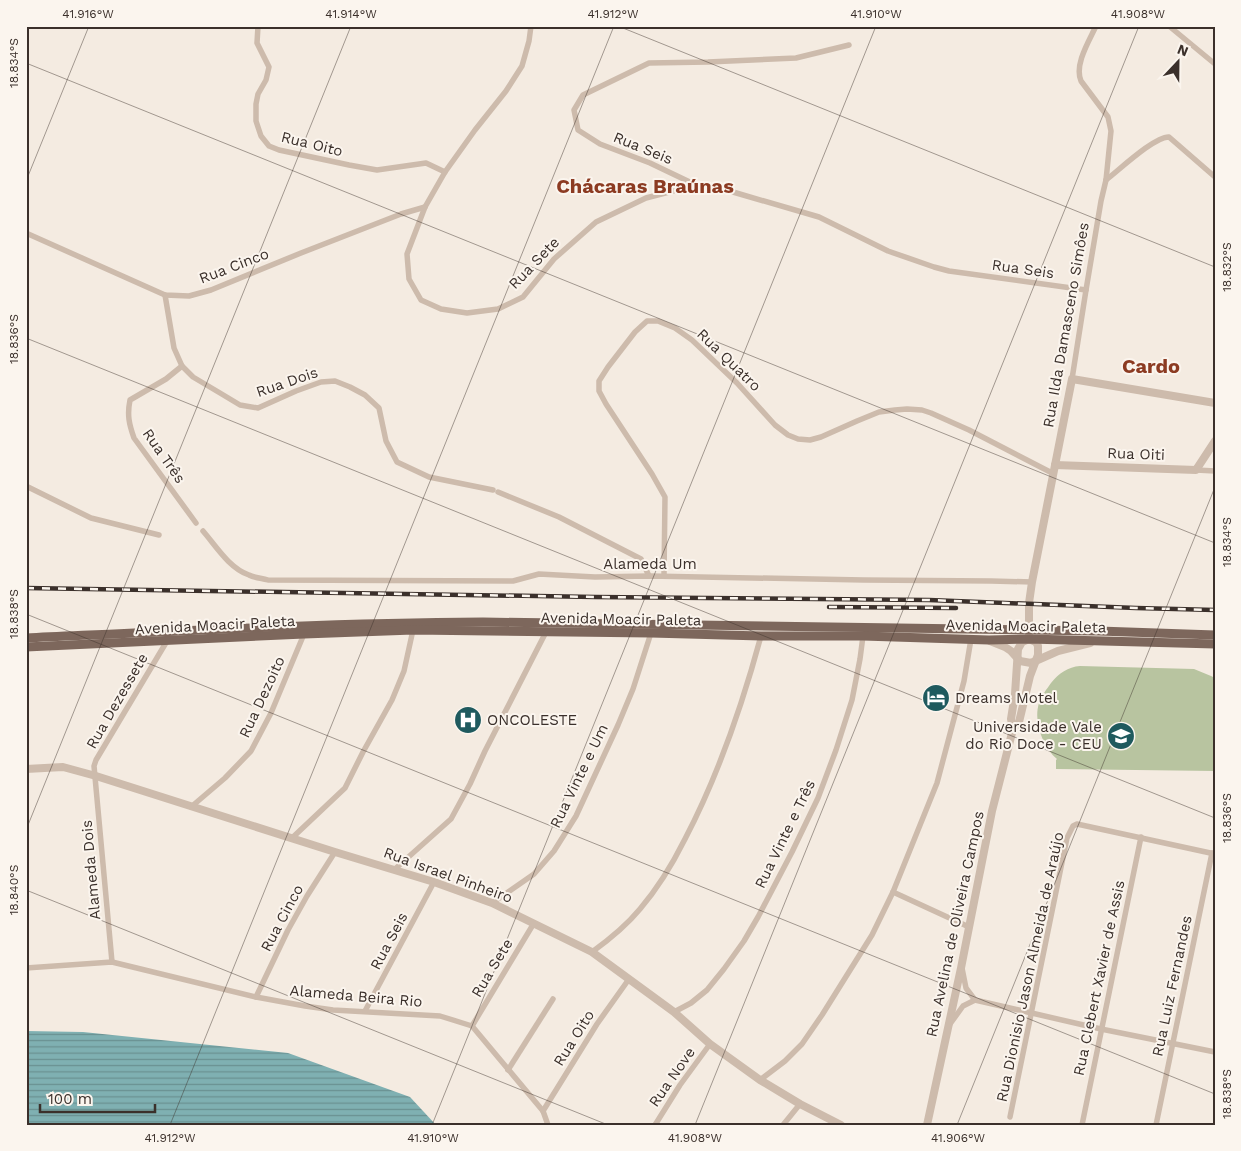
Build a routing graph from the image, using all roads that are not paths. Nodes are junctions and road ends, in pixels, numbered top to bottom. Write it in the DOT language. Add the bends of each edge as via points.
graph roads {
  1 [pos="258,26"];
  2 [pos="531,26"];
  3 [pos="1096,26"];
  4 [pos="1168,26"];
  5 [pos="849,45"];
  6 [pos="1215,64"];
  7 [pos="445,172"];
  8 [pos="1215,177"];
  9 [pos="1106,180"];
  10 [pos="696,185"];
  11 [pos="424,207"];
  12 [pos="26,232"];
  13 [pos="1086,290"];
  14 [pos="165,295"];
  15 [pos="182,366"];
  16 [pos="1072,379"];
  17 [pos="1215,403"];
  18 [pos="1215,441"];
  19 [pos="1055,465"];
  20 [pos="1196,470"];
  21 [pos="1215,471"];
  22 [pos="1054,474"];
  23 [pos="26,486"];
  24 [pos="196,522"];
  25 [pos="203,531"];
  26 [pos="159,535"];
  27 [pos="649,576"];
  28 [pos="664,576"];
  29 [pos="1032,582"];
  30 [pos="413,630"];
  31 [pos="546,632"];
  32 [pos="651,633"];
  33 [pos="304,634"];
  34 [pos="1029,634"];
  35 [pos="1215,635"];
  36 [pos="761,636"];
  37 [pos="862,636"];
  38 [pos="26,638"];
  39 [pos="971,639"];
  40 [pos="989,640"];
  41 [pos="166,641"];
  42 [pos="1097,641"];
  43 [pos="1215,644"];
  44 [pos="26,647"];
  45 [pos="1017,657"];
  46 [pos="1036,661"];
  47 [pos="1013,729"];
  48 [pos="26,769"];
  49 [pos="96,776"];
  50 [pos="191,807"];
  51 [pos="1142,837"];
  52 [pos="292,838"];
  53 [pos="335,852"];
  54 [pos="1214,853"];
  55 [pos="395,870"];
  56 [pos="434,882"];
  57 [pos="893,892"];
  58 [pos="492,903"];
  59 [pos="534,923"];
  60 [pos="968,927"];
  61 [pos="592,952"];
  62 [pos="112,962"];
  63 [pos="26,968"];
  64 [pos="961,968"];
  65 [pos="629,979"];
  66 [pos="256,998"];
  67 [pos="552,999"];
  68 [pos="975,1000"];
  69 [pos="365,1011"];
  70 [pos="674,1012"];
  71 [pos="1031,1013"];
  72 [pos="949,1024"];
  73 [pos="472,1026"];
  74 [pos="1102,1029"];
  75 [pos="1173,1043"];
  76 [pos="710,1044"];
  77 [pos="1215,1052"];
  78 [pos="508,1070"];
  79 [pos="760,1080"];
  80 [pos="800,1104"];
  81 [pos="543,1111"];
  82 [pos="1010,1117"];
  83 [pos="548,1125"];
  84 [pos="655,1125"];
  85 [pos="783,1125"];
  86 [pos="841,1125"];
  87 [pos="927,1125"];
  88 [pos="1082,1125"];
  89 [pos="1156,1125"];
  1 -- 7 [label="street, Rua Oito" via="257,43 269,67 258,94 256,121 269,146 378,170 426,163"];
  2 -- 7 [label="street, Rua Sete" via="522,66"];
  3 -- 9 [label="street, Rua Ilda Damasceno Simôes" via="1082,59 1079,76 1110,123"];
  4 -- 6 [label="street"];
  5 -- 10 [label="street, Rua Seis" via="796,58 649,63 584,95 574,110 578,130 600,144"];
  7 -- 11 [label="street, Rua Sete"];
  8 -- 9 [label="street" via="1169,137 1164,137"];
  9 -- 13 [label="street, Rua Ilda Damasceno Simôes"];
  10 -- 11 [label="street, Rua Sete" via="646,198 596,222 554,259 523,297 498,309 466,313 422,300 409,279 407,254"];
  10 -- 13 [label="street, Rua Seis" via="733,192 819,217 888,251 941,269"];
  11 -- 14 [label="street, Rua Cinco" via="211,290 190,296"];
  12 -- 14 [label="street, Rua Cinco"];
  13 -- 16 [label="street, Rua Ilda Damasceno Simôes"];
  14 -- 15 [label="street, Rua Dois" via="174,348"];
  15 -- 24 [label="street, Rua Três" via="130,400 127,412 134,438"];
  15 -- 27 [label="street, Rua Dois" via="193,377 240,405 258,408 321,382 335,381 350,387 365,395 378,408 386,441 398,462 429,477 496,491 559,516 641,559"];
  16 -- 17 [label="street"];
  16 -- 19 [label="street, Rua Ilda Damasceno Simôes"];
  18 -- 20 [label="street"];
  19 -- 20 [label="street, Rua Oiti"];
  19 -- 22 [label="street, Rua Ilda Damasceno Simôes"];
  20 -- 21 [label="street, Rua Oiti"];
  22 -- 28 [label="street, Rua Quatro" via="969,430 922,410 880,412 827,435 810,440 798,439 775,425 692,340 658,321 647,322 635,332 608,367 598,391 665,497"];
  22 -- 29 [label="street, Rua Ilda Damasceno Simôes"];
  23 -- 26 [label="street" via="91,518"];
  25 -- 27 [label="street, Alameda Um" via="239,570 268,580 513,581 539,574"];
  27 -- 28 [label="street, Alameda Um"];
  28 -- 29 [label="street, Alameda Um"];
  29 -- 34 [label="street, Rua Ilda Damasceno Simôes"];
  30 -- 31 [label="main road, Avenida Moacir Paleta"];
  30 -- 33 [label="main road, Avenida Moacir Paleta"];
  30 -- 52 [label="street" via="404,670 392,700 345,788"];
  31 -- 32 [label="main road, Avenida Moacir Paleta"];
  31 -- 55 [label="street" via="451,820"];
  32 -- 36 [label="main road, Avenida Moacir Paleta"];
  32 -- 58 [label="street, Rua Vinte e Um" via="633,689 576,816 554,851 534,874"];
  33 -- 41 [label="main road, Avenida Moacir Paleta"];
  33 -- 50 [label="street, Rua Dezoito" via="251,751 226,778"];
  34 -- 35 [label="main road, Avenida Moacir Paleta" via="1158,632"];
  34 -- 38 [label="main road, Avenida Moacir Paleta" via="483,622 311,625"];
  34 -- 40 [label="main road, Avenida Moacir Paleta"];
  34 -- 42 [label="main road, Avenida Moacir Paleta"];
  34 -- 45 [label="street" via="1022,642"];
  34 -- 46 [label="street" via="1038,646"];
  36 -- 37 [label="main road, Avenida Moacir Paleta"];
  36 -- 61 [label="street" via="731,733 699,812 671,866 641,909 617,934"];
  37 -- 39 [label="main road, Avenida Moacir Paleta"];
  37 -- 70 [label="street, Rua Vinte e Três" via="852,700 836,750 792,852 758,917 724,970 707,990"];
  39 -- 40 [label="main road, Avenida Moacir Paleta"];
  39 -- 57 [label="street" via="964,682 937,783"];
  40 -- 45 [label="street"];
  41 -- 44 [label="main road, Avenida Moacir Paleta"];
  41 -- 49 [label="street, Rua Dezessete" via="96,760"];
  42 -- 43 [label="main road, Avenida Moacir Paleta"];
  42 -- 46 [label="street" via="1066,648"];
  45 -- 46 [label="street" via="1028,663"];
  45 -- 47 [label="street, Rua Avelina de Oliveira Campos" via="1011,719"];
  46 -- 47 [label="street, Rua Avelina de Oliveira Campos" via="1019,722"];
  47 -- 60 [label="street, Rua Avelina de Oliveira Campos"];
  48 -- 49 [label="street, Rua Israel Pinheiro" via="63,767"];
  49 -- 50 [label="street, Rua Israel Pinheiro"];
  49 -- 62 [label="street, Alameda Dois"];
  50 -- 52 [label="street, Rua Israel Pinheiro"];
  51 -- 54 [label="street"];
  51 -- 71 [label="street, Rua Dionisio Jason Almeida de Araújo" via="1078,824 1073,826 1067,838"];
  51 -- 74 [label="street, Rua Clebert Xavier de Assis"];
  52 -- 53 [label="street, Rua Israel Pinheiro"];
  53 -- 55 [label="street, Rua Israel Pinheiro"];
  53 -- 66 [label="street, Rua Cinco" via="306,896"];
  54 -- 75 [label="street, Rua Luiz Fernandes"];
  55 -- 56 [label="street, Rua Israel Pinheiro"];
  56 -- 58 [label="street, Rua Israel Pinheiro"];
  56 -- 69 [label="street, Rua Seis"];
  57 -- 60 [label="street"];
  57 -- 79 [label="street" via="872,936 802,1044"];
  58 -- 59 [label="street, Rua Israel Pinheiro"];
  59 -- 61 [label="street, Rua Israel Pinheiro"];
  59 -- 73 [label="street, Rua Sete"];
  60 -- 64 [label="street, Rua Avelina de Oliveira Campos"];
  61 -- 65 [label="street, Rua Israel Pinheiro"];
  62 -- 63 [label="street, Alameda Beira Rio"];
  62 -- 66 [label="street, Alameda Beira Rio"];
  64 -- 68 [label="street" via="966,988"];
  64 -- 72 [label="street, Rua Avelina de Oliveira Campos"];
  65 -- 70 [label="street, Rua Israel Pinheiro"];
  65 -- 81 [label="street, Rua Oito"];
  66 -- 69 [label="street, Alameda Beira Rio" via="333,1010"];
  67 -- 78 [label="street"];
  68 -- 71 [label="street"];
  68 -- 72 [label="street" via="963,1006"];
  69 -- 73 [label="street, Alameda Beira Rio" via="440,1016"];
  70 -- 76 [label="street, Rua Israel Pinheiro"];
  71 -- 74 [label="street"];
  71 -- 82 [label="street, Rua Dionisio Jason Almeida de Araújo"];
  72 -- 87 [label="street, Rua Avelina de Oliveira Campos"];
  73 -- 78 [label="street"];
  74 -- 75 [label="street"];
  74 -- 88 [label="street, Rua Clebert Xavier de Assis"];
  75 -- 77 [label="street"];
  75 -- 89 [label="street, Rua Luiz Fernandes"];
  76 -- 79 [label="street, Rua Israel Pinheiro"];
  76 -- 84 [label="street, Rua Nove"];
  78 -- 81 [label="street"];
  79 -- 80 [label="street, Rua Israel Pinheiro"];
  80 -- 85 [label="street"];
  80 -- 86 [label="street, Rua Israel Pinheiro"];
  81 -- 83 [label="street"];
}
